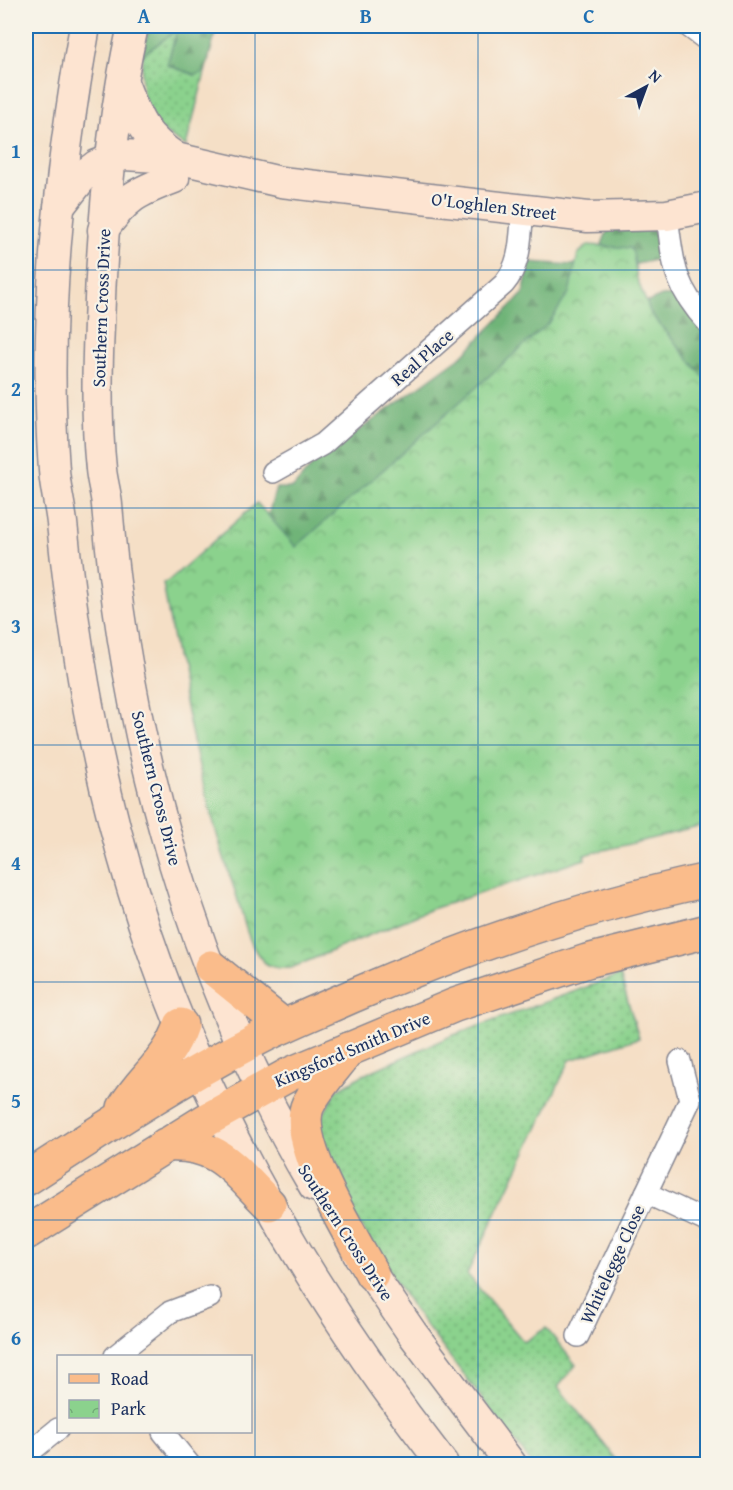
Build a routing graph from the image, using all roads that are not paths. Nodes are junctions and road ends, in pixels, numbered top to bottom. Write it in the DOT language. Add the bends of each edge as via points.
graph roads {
  1 [pos="85,26"];
  2 [pos="133,26"];
  3 [pos="688,26"];
  4 [pos="708,41"];
  5 [pos="74,83"];
  6 [pos="123,83"];
  7 [pos="112,160"];
  8 [pos="175,168"];
  9 [pos="59,207"];
  10 [pos="708,207"];
  11 [pos="523,210"];
  12 [pos="667,214"];
  13 [pos="103,230"];
  14 [pos="708,323"];
  15 [pos="273,472"];
  16 [pos="708,880"];
  17 [pos="708,931"];
  18 [pos="211,967"];
  19 [pos="181,1025"];
  20 [pos="284,1026"];
  21 [pos="242,1048"];
  22 [pos="350,1048"];
  23 [pos="680,1061"];
  24 [pos="202,1071"];
  25 [pos="262,1089"];
  26 [pos="222,1111"];
  27 [pos="117,1120"];
  28 [pos="165,1145"];
  29 [pos="26,1179"];
  30 [pos="646,1193"];
  31 [pos="269,1204"];
  32 [pos="708,1222"];
  33 [pos="26,1233"];
  34 [pos="372,1274"];
  35 [pos="210,1297"];
  36 [pos="578,1336"];
  37 [pos="116,1355"];
  38 [pos="57,1430"];
  39 [pos="165,1433"];
  40 [pos="26,1455"];
  41 [pos="189,1464"];
  42 [pos="443,1464"];
  43 [pos="511,1464"];
  1 -- 5 [label="main road"];
  2 -- 6 [label="main road, Southern Cross Drive"];
  3 -- 4 [label="street"];
  5 -- 7 [label="main road, O'Loghlen Street" via="82,132 97,151"];
  5 -- 9 [label="main road"];
  6 -- 7 [label="main road, Southern Cross Drive"];
  6 -- 8 [label="main road" via="145,132"];
  7 -- 8 [label="main road, O'Loghlen Street" via="123,169"];
  7 -- 9 [label="main road" via="84,175"];
  7 -- 13 [label="main road, Southern Cross Drive"];
  8 -- 11 [label="main road, O'Loghlen Street" via="237,185 280,182"];
  8 -- 13 [label="main road" via="133,195"];
  9 -- 19 [label="main road" via="52,401 54,471 69,596 108,794 131,878"];
  10 -- 12 [label="main road, O'Loghlen Street"];
  11 -- 12 [label="main road, O'Loghlen Street" via="588,217"];
  11 -- 15 [label="street, Real Place" via="518,258 514,273 504,284 323,444"];
  12 -- 14 [label="street" via="680,287"];
  13 -- 18 [label="main road, Southern Cross Drive" via="98,349 101,470 123,641 157,800"];
  16 -- 20 [label="main road" via="597,908 478,945"];
  17 -- 22 [label="main road, Kingsford Smith Drive" via="587,961 455,1005"];
  18 -- 20 [label="main road"];
  18 -- 21 [label="main road, Southern Cross Drive"];
  19 -- 24 [label="main road"];
  19 -- 27 [label="main road" via="166,1057 134,1091"];
  20 -- 21 [label="main road"];
  21 -- 24 [label="main road"];
  21 -- 25 [label="main road, Southern Cross Drive"];
  22 -- 25 [label="main road, Kingsford Smith Drive"];
  22 -- 34 [label="main road" via="307,1107 306,1134 313,1162"];
  23 -- 30 [label="street, Whitelegge Close" via="690,1100"];
  24 -- 26 [label="main road"];
  24 -- 27 [label="main road"];
  25 -- 26 [label="main road, Kingsford Smith Drive"];
  25 -- 34 [label="main road, Southern Cross Drive" via="312,1181"];
  26 -- 28 [label="main road, Kingsford Smith Drive"];
  26 -- 31 [label="main road"];
  27 -- 29 [label="main road"];
  28 -- 31 [label="main road" via="186,1143 208,1150"];
  28 -- 33 [label="main road, Kingsford Smith Drive"];
  30 -- 32 [label="street, Whitelegge Close"];
  30 -- 36 [label="street, Whitelegge Close"];
  31 -- 42 [label="main road" via="392,1399"];
  34 -- 43 [label="main road, Southern Cross Drive"];
  35 -- 37 [label="street" via="170,1312"];
  38 -- 40 [label="street"];
  39 -- 41 [label="street"];
}
